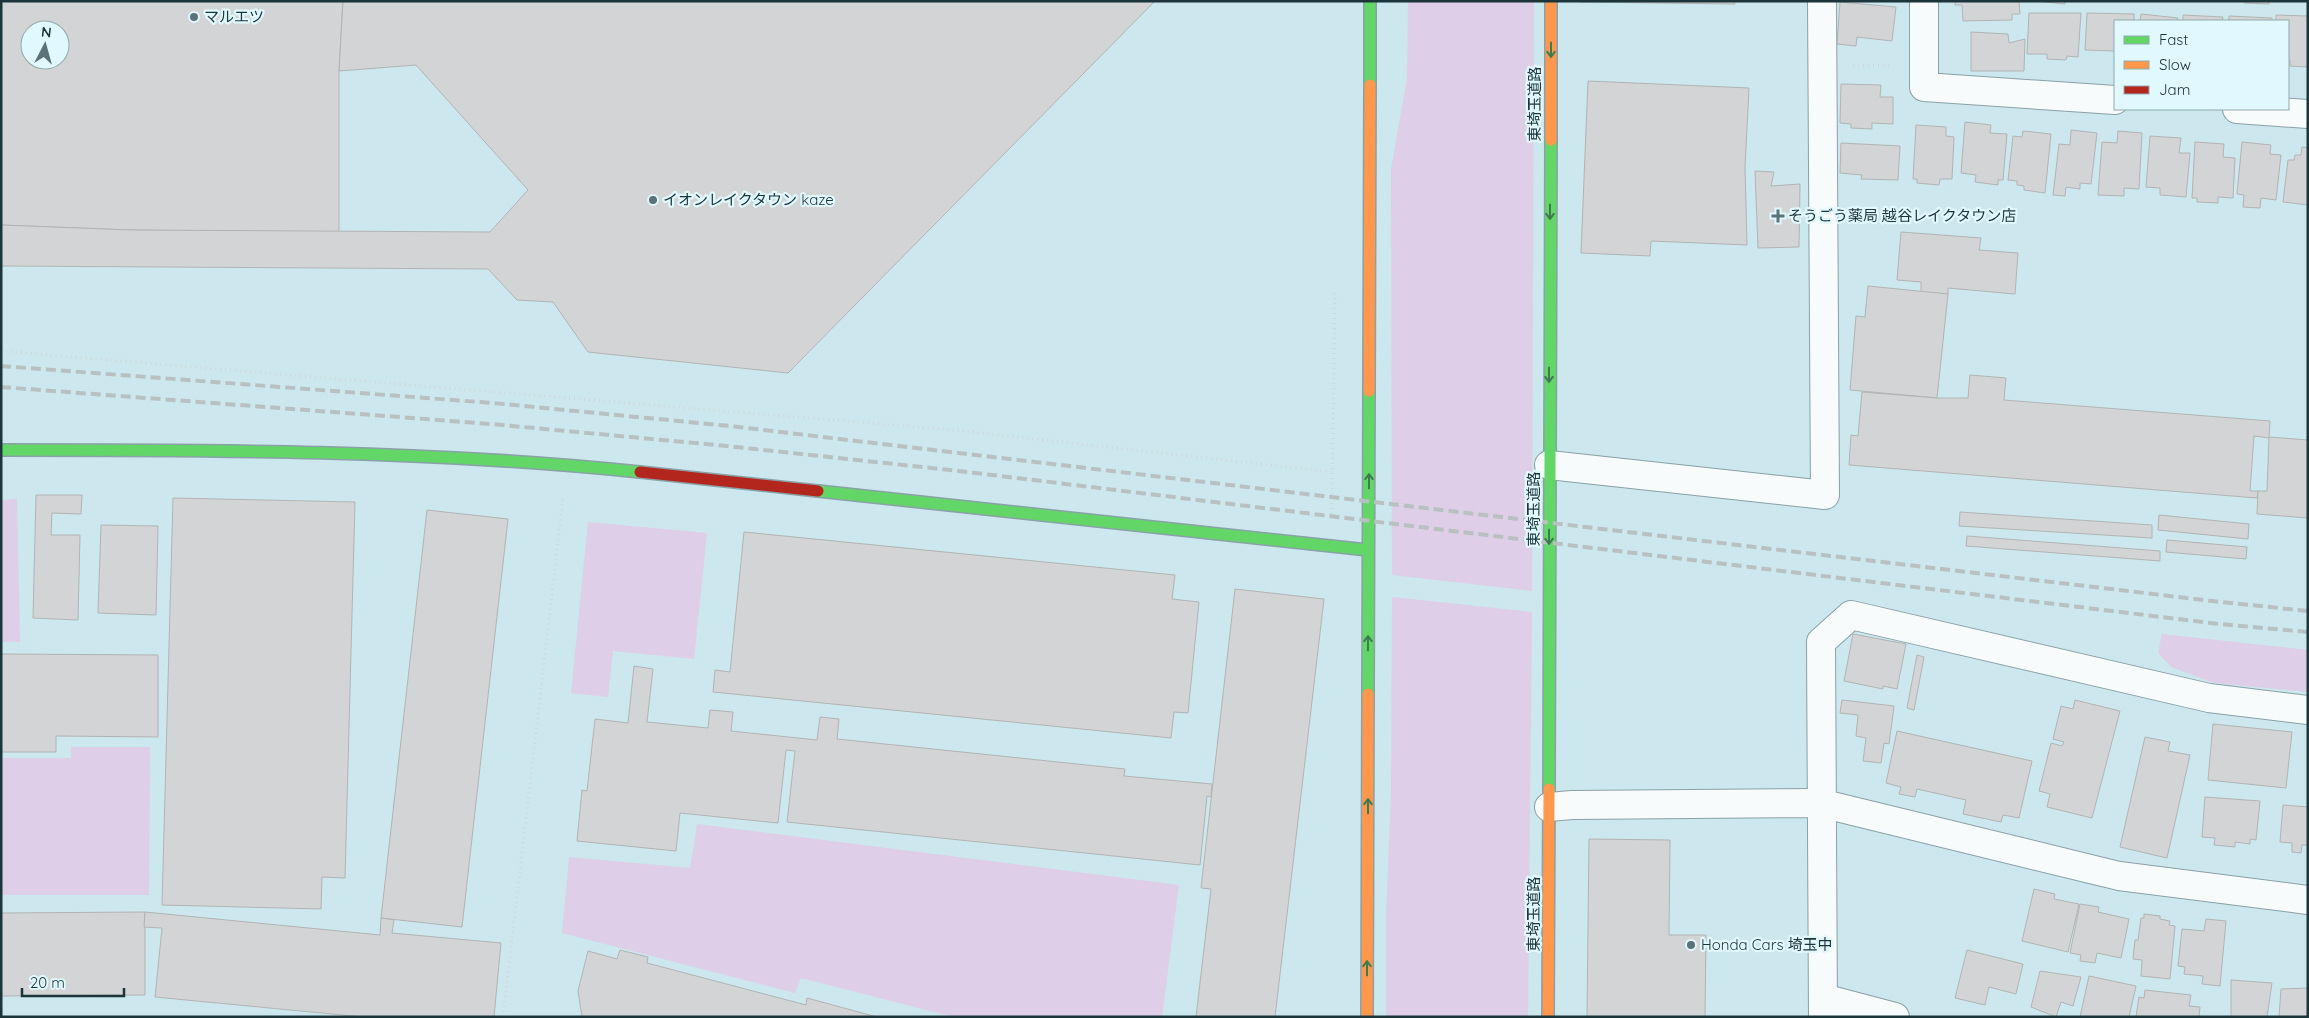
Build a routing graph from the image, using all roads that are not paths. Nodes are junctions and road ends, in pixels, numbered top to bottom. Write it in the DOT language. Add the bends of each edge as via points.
graph roads {
  1 [pos="1370,1"];
  2 [pos="1551,1"];
  3 [pos="1822,1"];
  4 [pos="1924,1"];
  5 [pos="1381,74"];
  6 [pos="2114,100"];
  7 [pos="2251,110"];
  8 [pos="2308,114"];
  9 [pos="1370,157"];
  10 [pos="1,450"];
  11 [pos="1548,465"];
  12 [pos="1368,550"];
  13 [pos="2308,710"];
  14 [pos="1820,803"];
  15 [pos="1549,807"];
  16 [pos="2308,900"];
  17 [pos="1823,1008"];
  18 [pos="1367,1017"];
  19 [pos="1548,1017"];
  20 [pos="1895,1017"];
  1 -- 9 [label="main road"];
  2 -- 11 [label="main road, 東埼玉道路, one-way"];
  3 -- 11 [label="street" via="1824,495"];
  4 -- 6 [label="street" via="1924,88"];
  5 -- 9 [label="main road"];
  7 -- 8 [label="street"];
  12 -- 9 [label="main road, one-way"];
  10 -- 12 [label="main road" via="175,450 396,456 600,468"];
  11 -- 15 [label="main road, 東埼玉道路, one-way"];
  18 -- 12 [label="main road, one-way"];
  13 -- 14 [label="street" via="2209,698 1851,615 1821,642"];
  14 -- 15 [label="street"];
  14 -- 16 [label="street" via="2119,876"];
  14 -- 17 [label="street"];
  15 -- 19 [label="main road, 東埼玉道路"];
  17 -- 20 [label="street"];
}
